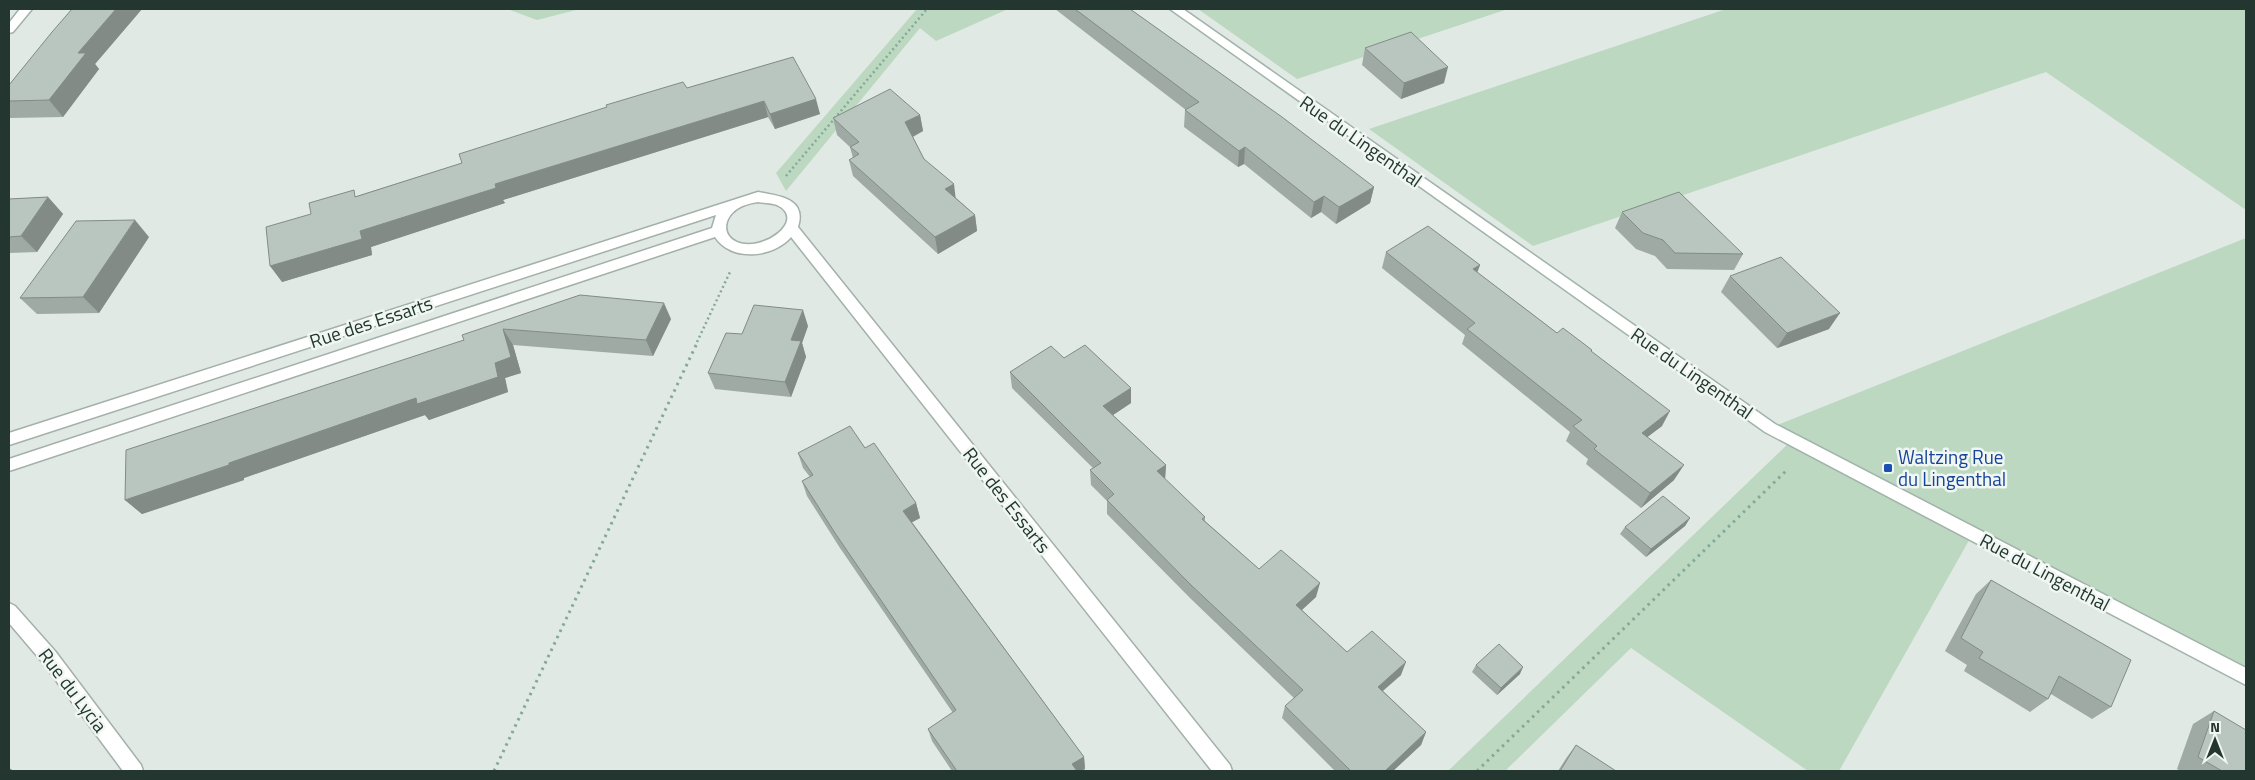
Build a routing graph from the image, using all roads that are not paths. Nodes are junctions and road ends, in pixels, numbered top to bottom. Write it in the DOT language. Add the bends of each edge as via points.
graph roads {
  1 [pos="26,9"];
  2 [pos="1176,9"];
  3 [pos="9,30"];
  4 [pos="733,205"];
  5 [pos="792,229"];
  6 [pos="718,231"];
  7 [pos="9,438"];
  8 [pos="9,465"];
  9 [pos="9,611"];
  10 [pos="2246,677"];
  11 [pos="134,771"];
  12 [pos="1222,771"];
  1 -- 3 [label="street"];
  2 -- 10 [label="street, Rue du Lingenthal" via="1762,422"];
  4 -- 5 [label="street, Rue des Essarts" via="758,197 782,200 794,212"];
  4 -- 6 [label="street" via="718,222"];
  4 -- 7 [label="street, Rue des Essarts"];
  5 -- 6 [label="street" via="776,243 753,250 730,246"];
  5 -- 12 [label="street, Rue des Essarts"];
  6 -- 8 [label="street, Rue des Essarts"];
  9 -- 11 [label="street, Rue du Lycia" via="49,657"];
}
